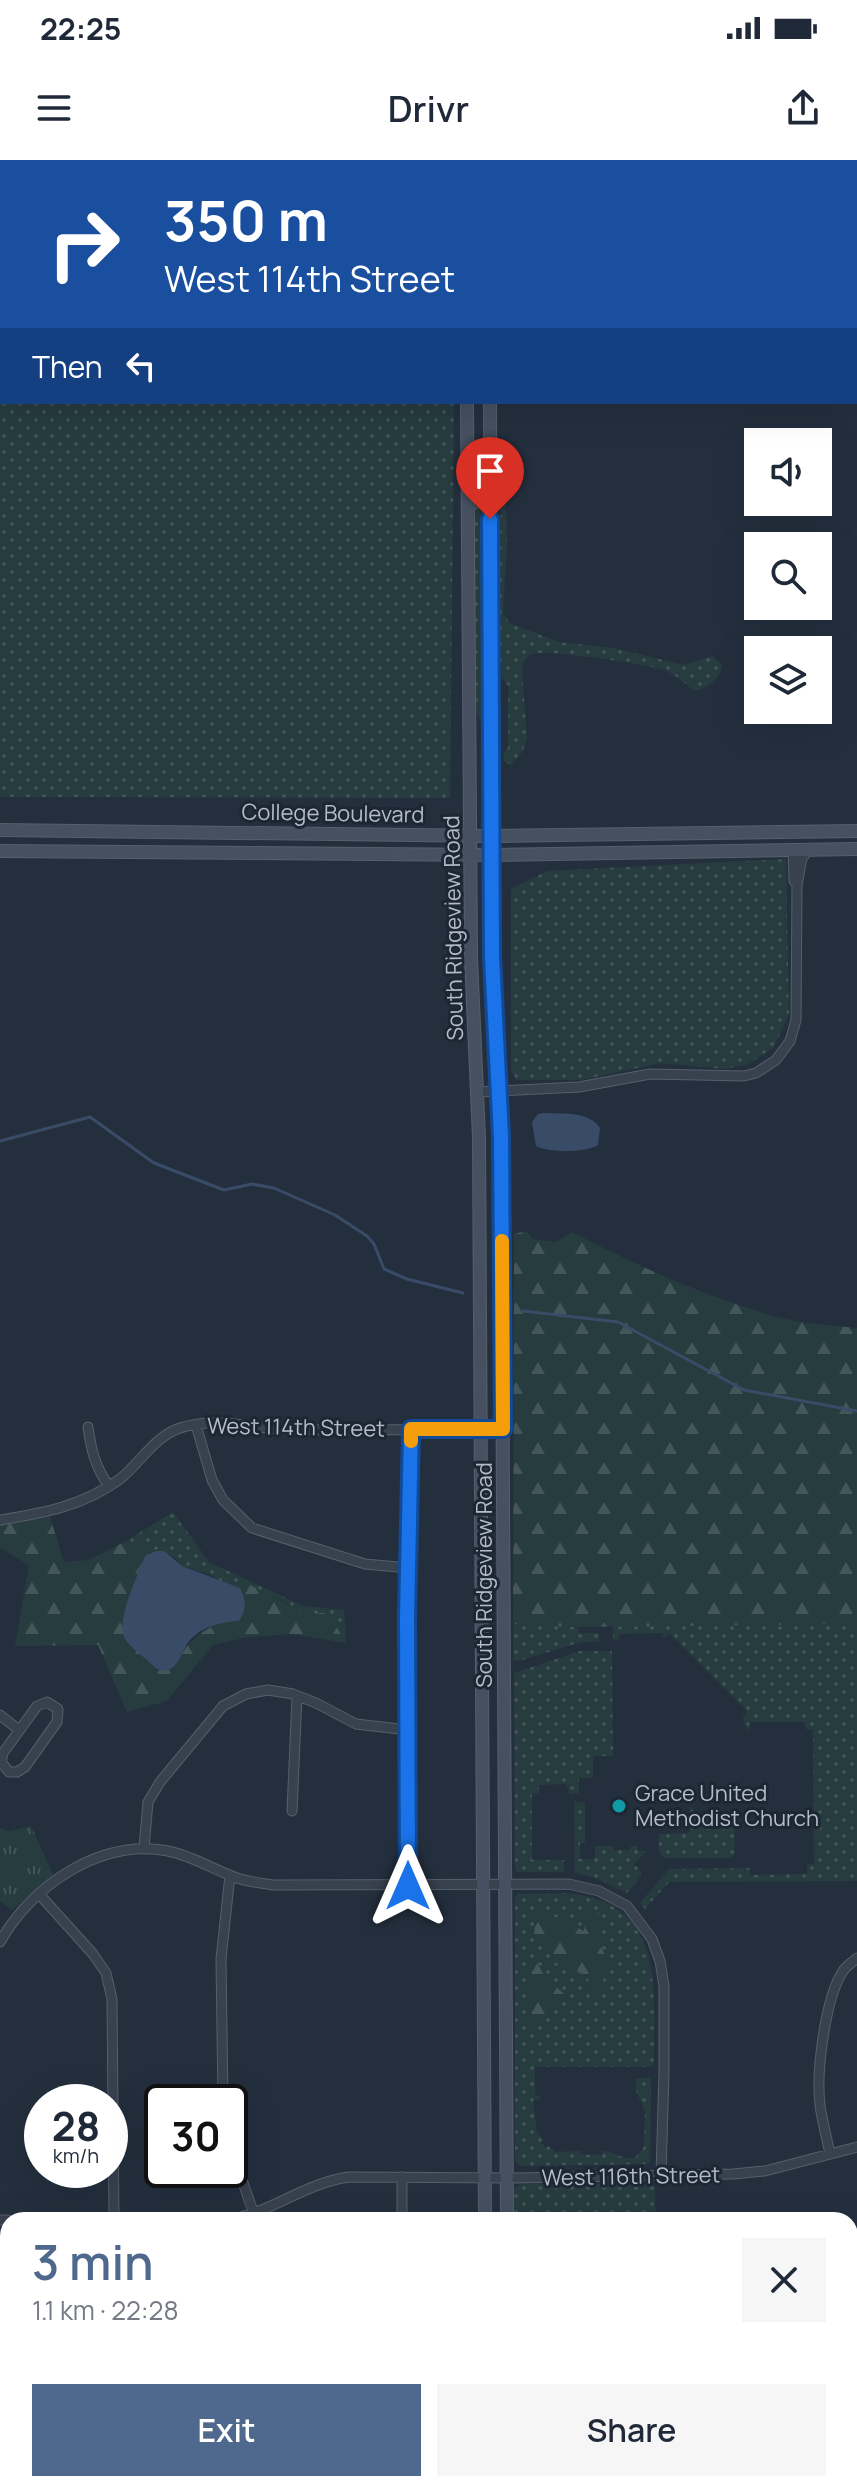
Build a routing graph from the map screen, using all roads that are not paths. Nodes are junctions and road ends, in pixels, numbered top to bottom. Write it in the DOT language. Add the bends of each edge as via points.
graph roads {
  1 [pos="467,404"];
  2 [pos="490,404"];
  3 [pos="0,830"];
  4 [pos="857,831"];
  5 [pos="798,832"];
  6 [pos="470,836"];
  7 [pos="491,836"];
  8 [pos="800,849"];
  9 [pos="857,849"];
  10 [pos="0,851"];
  11 [pos="471,855"];
  12 [pos="492,855"];
  13 [pos="797,885"];
  14 [pos="500,1091"];
  15 [pos="478,1092"];
  16 [pos="196,1425"];
  17 [pos="88,1427"];
  18 [pos="411,1429"];
  19 [pos="481,1429"];
  20 [pos="503,1429"];
  21 [pos="109,1486"];
  22 [pos="0,1520"];
  23 [pos="408,1568"];
  24 [pos="297,1696"];
  25 [pos="0,1715"];
  26 [pos="19,1730"];
  27 [pos="408,1730"];
  28 [pos="292,1811"];
  29 [pos="144,1848"];
  30 [pos="230,1875"];
  31 [pos="408,1886"];
  32 [pos="484,1886"];
  33 [pos="506,1886"];
  34 [pos="39,1894"];
  35 [pos="0,1942"];
  36 [pos="857,1958"];
  37 [pos="223,2084"];
  38 [pos="857,2147"];
  39 [pos="830,2154"];
  40 [pos="661,2174"];
  41 [pos="402,2177"];
  42 [pos="485,2178"];
  43 [pos="506,2178"];
  44 [pos="245,2188"];
  45 [pos="114,2212"];
  46 [pos="253,2212"];
  47 [pos="258,2212"];
  48 [pos="402,2212"];
  49 [pos="485,2212"];
  50 [pos="507,2212"];
  1 -- 6 [label="main road, South Ridgeview Road"];
  2 -- 7 [label="main road, South Ridgeview Road"];
  3 -- 6 [label="main road, College Boulevard"];
  4 -- 5 [label="main road, College Boulevard"];
  5 -- 7 [label="main road, College Boulevard"];
  5 -- 8 [label="street"];
  6 -- 7 [label="main road, College Boulevard"];
  6 -- 11 [label="main road, South Ridgeview Road"];
  7 -- 12 [label="main road, South Ridgeview Road"];
  8 -- 9 [label="main road, College Boulevard"];
  8 -- 12 [label="main road, College Boulevard"];
  8 -- 13 [label="street"];
  8 -- 13 [label="street"];
  10 -- 11 [label="main road, College Boulevard"];
  11 -- 12 [label="main road, College Boulevard"];
  11 -- 15 [label="main road, South Ridgeview Road"];
  12 -- 14 [label="main road, South Ridgeview Road"];
  13 -- 14 [label="street" via="794,1031 766,1068 729,1078 650,1074 579,1087"];
  14 -- 15 [label="street"];
  14 -- 20 [label="main road, South Ridgeview Road"];
  15 -- 19 [label="main road, South Ridgeview Road"];
  16 -- 18 [label="street, West 114th Street" via="215,1421 279,1429"];
  16 -- 21 [label="street, West 114th Street" via="167,1435"];
  16 -- 23 [label="street" via="212,1480 223,1500 252,1528 365,1564"];
  17 -- 21 [label="street" via="92,1456"];
  18 -- 19 [label="street, West 114th Street"];
  18 -- 23 [label="street"];
  19 -- 20 [label="street, West 114th Street"];
  19 -- 32 [label="main road, South Ridgeview Road"];
  20 -- 33 [label="main road, South Ridgeview Road"];
  21 -- 22 [label="street, West 114th Street" via="73,1505"];
  23 -- 27 [label="street"];
  24 -- 27 [label="street" via="356,1724"];
  24 -- 28 [label="street"];
  24 -- 29 [label="street" via="268,1690 223,1706 148,1802"];
  25 -- 26 [label="street"];
  26 -- 26 [label="street" via="40,1704 51,1702 58,1709 57,1722 25,1767 13,1772 1,1758"];
  27 -- 31 [label="street"];
  29 -- 30 [label="street" via="169,1851"];
  29 -- 34 [label="street" via="88,1861"];
  30 -- 31 [label="street" via="273,1885"];
  30 -- 37 [label="street" via="221,1959"];
  31 -- 32 [label="street"];
  32 -- 33 [label="street"];
  32 -- 42 [label="main road, South Ridgeview Road"];
  33 -- 40 [label="street" via="569,1884 599,1891 627,1906 652,1939 664,1986"];
  33 -- 43 [label="main road, South Ridgeview Road"];
  34 -- 35 [label="street"];
  34 -- 45 [label="street" via="106,1973 112,1999"];
  36 -- 39 [label="street" via="843,1970 833,1995 820,2063 820,2103"];
  38 -- 39 [label="street, West 116th Street"];
  39 -- 40 [label="street, West 116th Street" via="765,2171"];
  40 -- 43 [label="street, West 116th Street"];
  41 -- 42 [label="street, West 116th Street"];
  41 -- 47 [label="street, West 116th Street" via="324,2181"];
  41 -- 48 [label="street"];
  42 -- 43 [label="street, West 116th Street"];
  42 -- 49 [label="main road, South Ridgeview Road"];
  43 -- 50 [label="main road, South Ridgeview Road"];
  44 -- 46 [label="street"];
}
